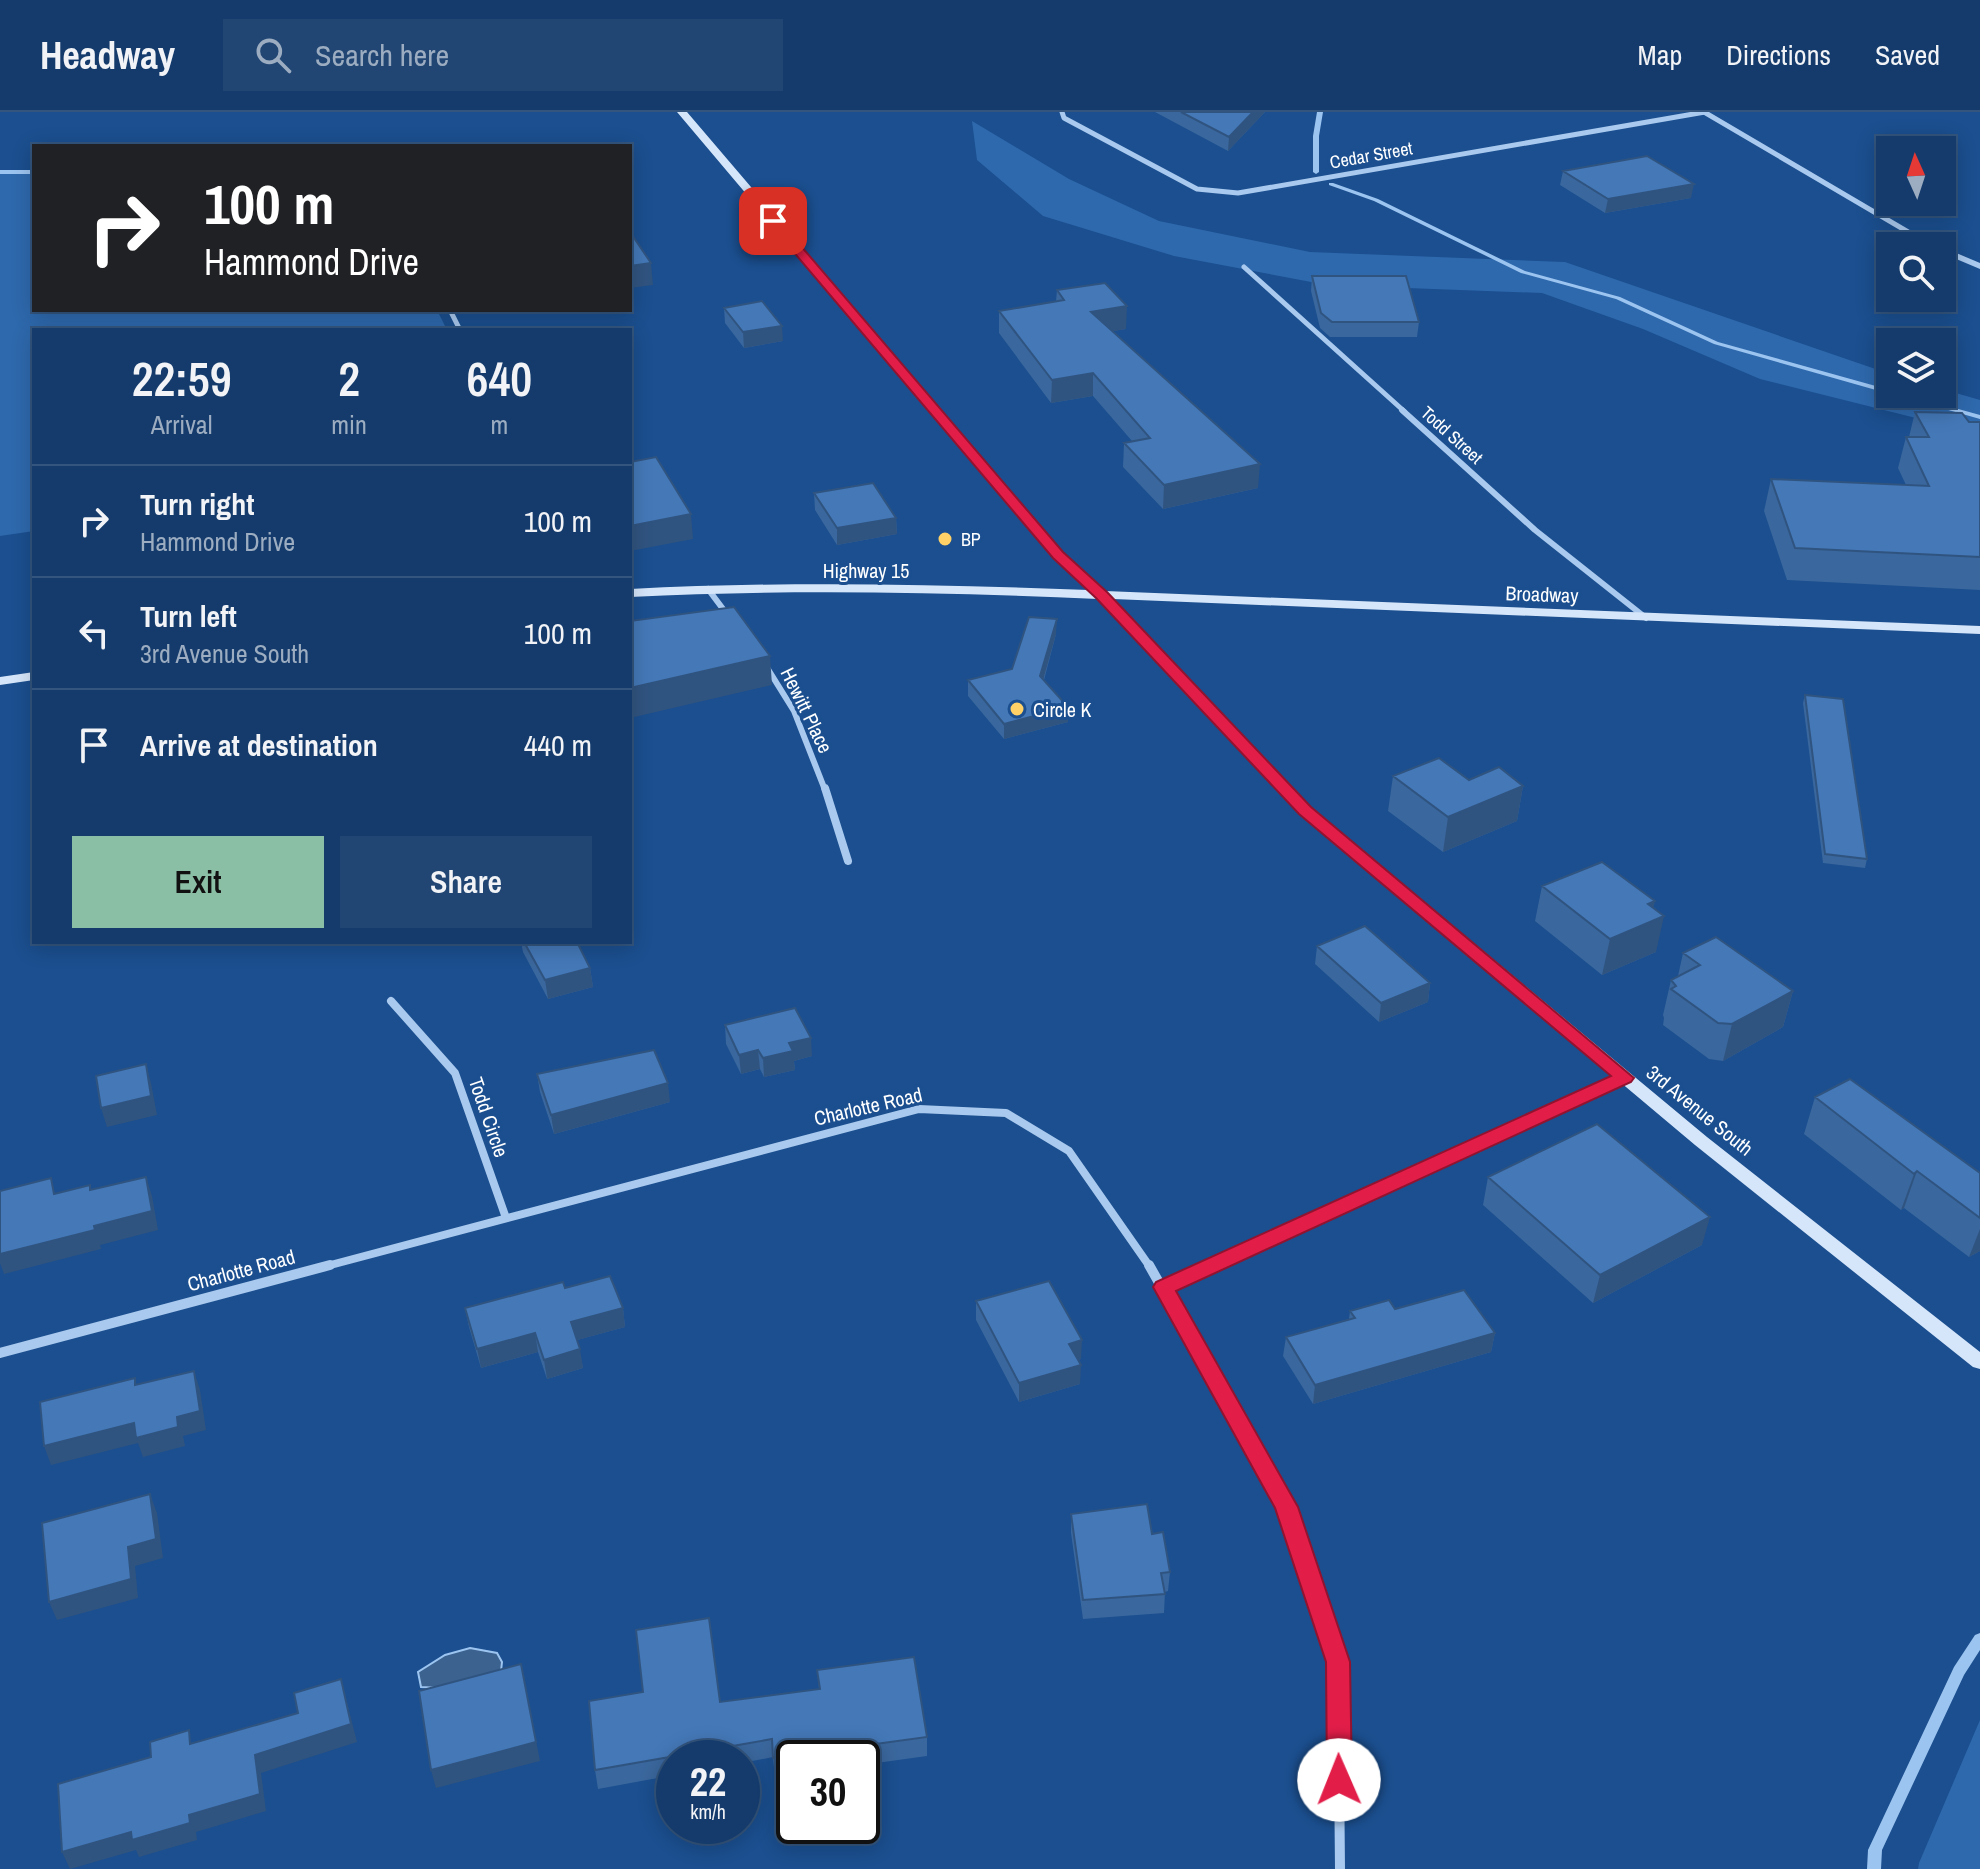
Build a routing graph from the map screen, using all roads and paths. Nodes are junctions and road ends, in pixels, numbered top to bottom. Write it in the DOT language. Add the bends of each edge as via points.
graph roads {
  1 [pos="682,112"];
  2 [pos="1062,112"];
  3 [pos="1704,112"];
  4 [pos="1909,232"];
  5 [pos="1956,256"];
  6 [pos="1980,266"];
  7 [pos="1244,267"];
  8 [pos="708,589"];
  9 [pos="632,593"];
  10 [pos="1102,595"];
  11 [pos="1646,618"];
  12 [pos="735,625"];
  13 [pos="1980,630"];
  14 [pos="763,661"];
  15 [pos="32,676"];
  16 [pos="0,681"];
  17 [pos="848,861"];
  18 [pos="391,1001"];
  19 [pos="1625,1078"];
  20 [pos="506,1218"];
  21 [pos="1164,1287"];
  22 [pos="0,1353"];
  23 [pos="1980,1362"];
  24 [pos="1340,1869"];
  1 -- 10 [label="main road, 3rd Avenue South" via="1058,555"];
  2 -- 3 [label="street, Cedar Street" via="1064,118 1213,193 1238,193"];
  3 -- 4 [label="street"];
  5 -- 6 [label="street"];
  7 -- 11 [label="street, Todd Street" via="1535,530"];
  8 -- 9 [label="main road, Highway 15"];
  8 -- 10 [label="main road, Highway 15"];
  8 -- 12 [label="street"];
  10 -- 11 [label="main road, Broadway"];
  10 -- 19 [label="main road, 3rd Avenue South" via="1305,810"];
  11 -- 13 [label="main road, Broadway"];
  14 -- 17 [label="street, Hewitt Place" via="807,739"];
  15 -- 16 [label="main road"];
  18 -- 20 [label="street, Todd Circle" via="455,1073"];
  19 -- 21 [label="street"];
  19 -- 23 [label="main road, 3rd Avenue South"];
  20 -- 21 [label="street, Charlotte Road" via="919,1109 1006,1113 1069,1151"];
  20 -- 22 [label="street, Charlotte Road"];
  21 -- 24 [label="street, Charlotte Road" via="1286,1507 1338,1662"];
}
